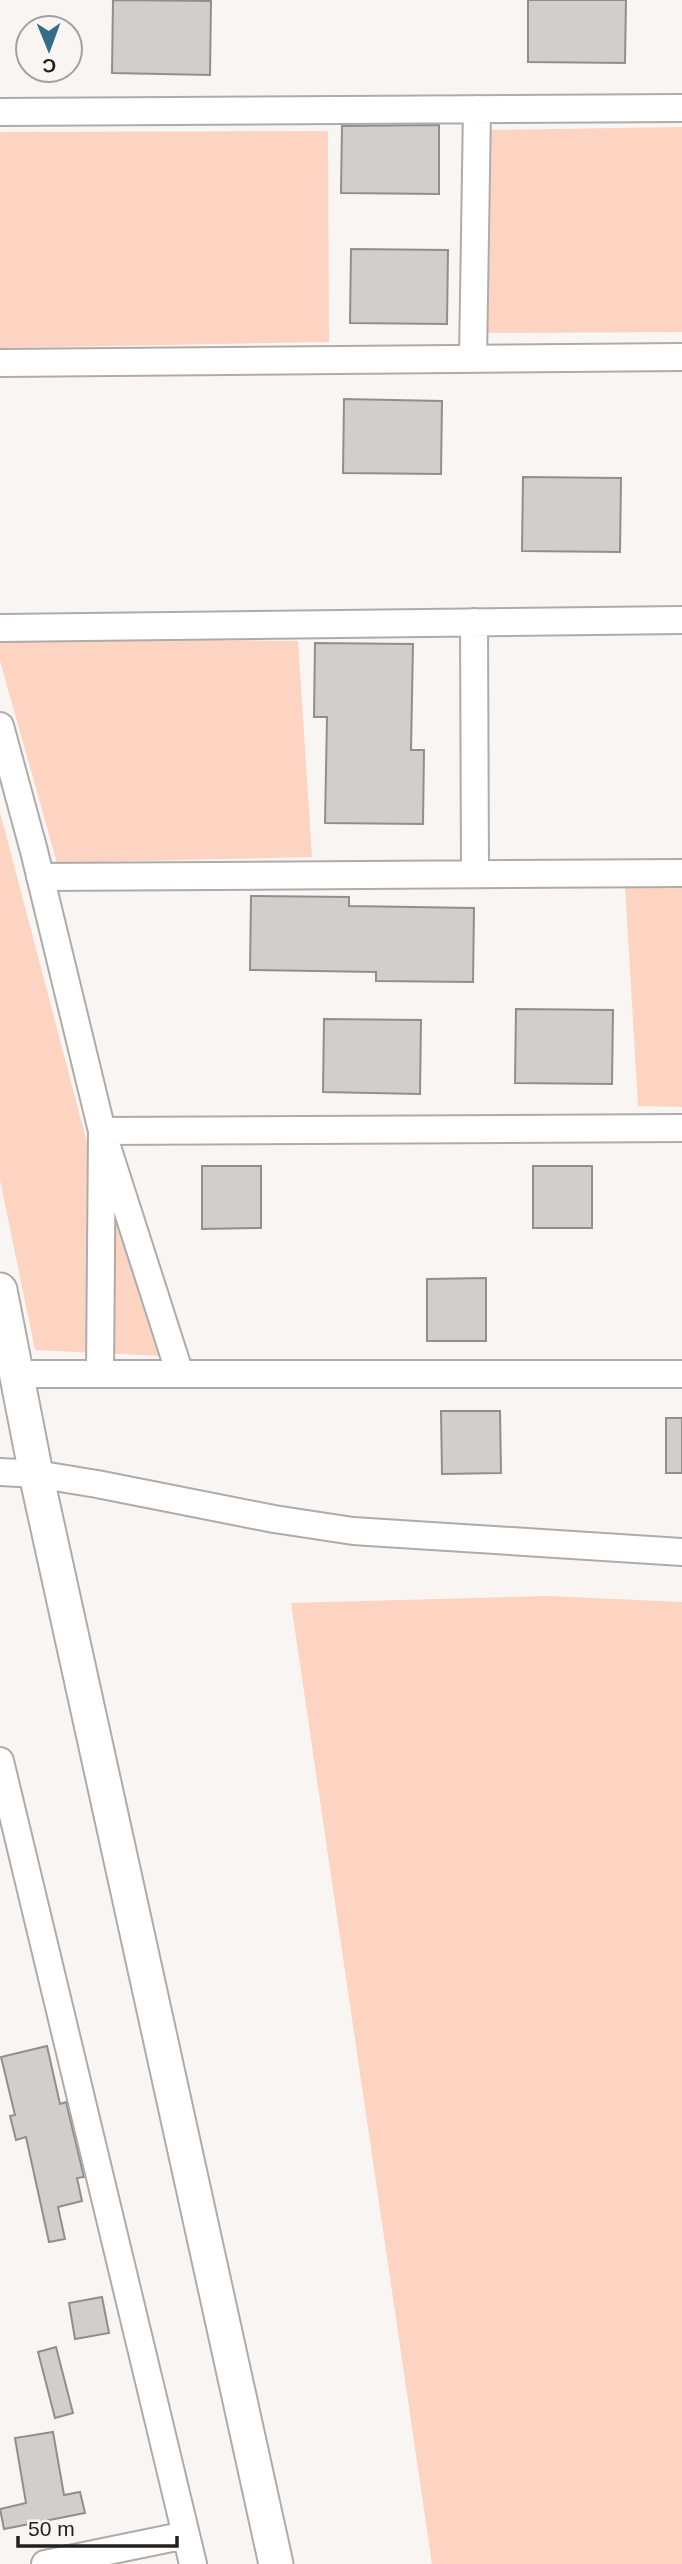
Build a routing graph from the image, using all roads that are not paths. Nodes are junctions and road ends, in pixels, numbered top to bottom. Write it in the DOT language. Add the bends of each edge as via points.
graph roads {
  1 [pos="682,108"];
  2 [pos="478,109"];
  3 [pos="0,112"];
  4 [pos="682,357"];
  5 [pos="472,359"];
  6 [pos="0,363"];
  7 [pos="682,620"];
  8 [pos="474,622"];
  9 [pos="0,628"];
  10 [pos="0,726"];
  11 [pos="682,873"];
  12 [pos="475,874"];
  13 [pos="40,877"];
  14 [pos="682,1128"];
  15 [pos="102,1131"];
  16 [pos="0,1290"];
  17 [pos="16,1374"];
  18 [pos="100,1374"];
  19 [pos="180,1374"];
  20 [pos="682,1374"];
  21 [pos="0,1472"];
  22 [pos="36,1474"];
  23 [pos="682,1552"];
  24 [pos="0,1761"];
  25 [pos="186,2535"];
  26 [pos="45,2564"];
  27 [pos="192,2564"];
  28 [pos="276,2564"];
  1 -- 2 [label="street"];
  2 -- 3 [label="street"];
  2 -- 5 [label="street"];
  4 -- 5 [label="street"];
  5 -- 6 [label="street"];
  7 -- 8 [label="street"];
  8 -- 9 [label="street"];
  8 -- 12 [label="street"];
  10 -- 13 [label="street"];
  11 -- 12 [label="street"];
  12 -- 13 [label="street"];
  13 -- 15 [label="street"];
  14 -- 15 [label="street"];
  15 -- 18 [label="street"];
  15 -- 19 [label="street"];
  16 -- 17 [label="main road"];
  17 -- 18 [label="street"];
  17 -- 22 [label="main road"];
  18 -- 19 [label="street"];
  19 -- 20 [label="street"];
  21 -- 22 [label="street"];
  22 -- 23 [label="street" via="353,1531"];
  22 -- 28 [label="main road"];
  24 -- 25 [label="street"];
  25 -- 26 [label="street"];
  25 -- 27 [label="street"];
}
